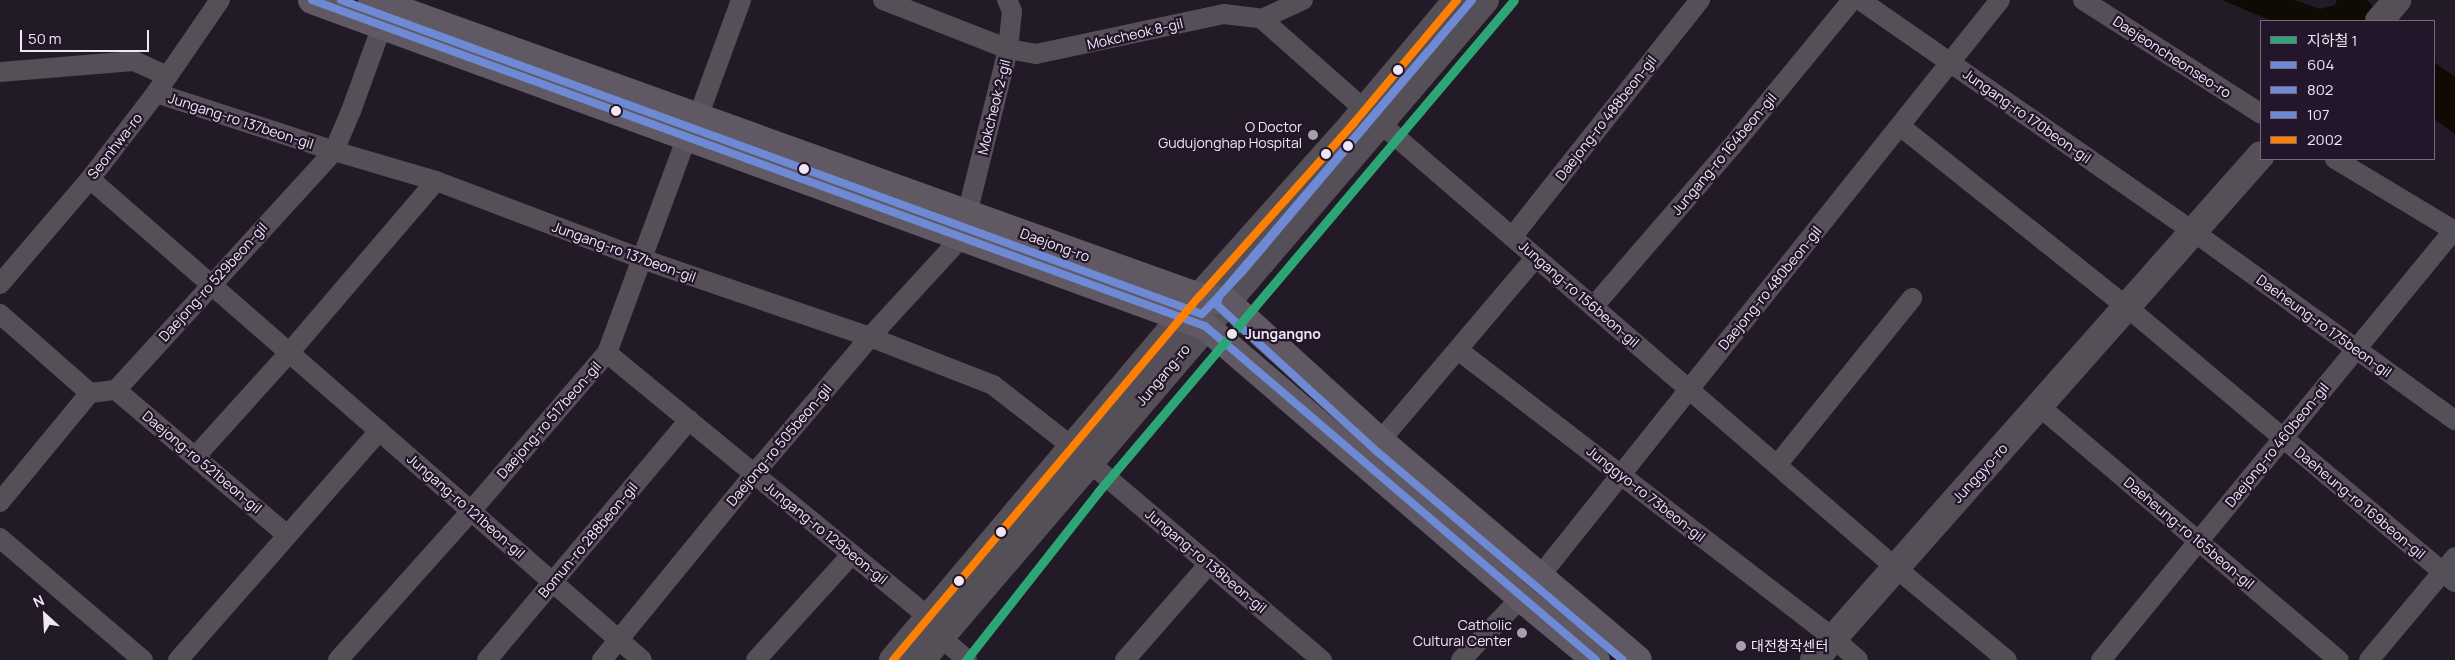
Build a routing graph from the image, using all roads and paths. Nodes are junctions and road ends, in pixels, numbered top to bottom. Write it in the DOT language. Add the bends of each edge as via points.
graph roads {
  1 [pos="220,0"];
  2 [pos="312,0"];
  3 [pos="741,0"];
  4 [pos="883,0"];
  5 [pos="1007,0"];
  6 [pos="1303,0"];
  7 [pos="1458,0"];
  8 [pos="1485,0"];
  9 [pos="1700,0"];
  10 [pos="1852,0"];
  11 [pos="1860,0"];
  12 [pos="2000,0"];
  13 [pos="2083,0"];
  14 [pos="2397,0"];
  15 [pos="1222,7"];
  16 [pos="387,8"];
  17 [pos="1262,19"];
  18 [pos="2380,20"];
  19 [pos="1008,49"];
  20 [pos="1950,63"];
  21 [pos="0,72"];
  22 [pos="168,76"];
  23 [pos="156,93"];
  24 [pos="2260,113"];
  25 [pos="1373,116"];
  26 [pos="1900,126"];
  27 [pos="693,127"];
  28 [pos="334,151"];
  29 [pos="2260,157"];
  30 [pos="2337,160"];
  31 [pos="90,178"];
  32 [pos="436,181"];
  33 [pos="965,225"];
  34 [pos="2454,230"];
  35 [pos="2194,232"];
  36 [pos="1512,237"];
  37 [pos="1536,258"];
  38 [pos="642,259"];
  39 [pos="0,284"];
  40 [pos="211,284"];
  41 [pos="1912,298"];
  42 [pos="1227,302"];
  43 [pos="1593,307"];
  44 [pos="2127,307"];
  45 [pos="1196,313"];
  46 [pos="0,314"];
  47 [pos="870,337"];
  48 [pos="2356,349"];
  49 [pos="1458,350"];
  50 [pos="289,353"];
  51 [pos="607,353"];
  52 [pos="1689,389"];
  53 [pos="116,390"];
  54 [pos="90,393"];
  55 [pos="2039,406"];
  56 [pos="689,420"];
  57 [pos="2455,420"];
  58 [pos="379,431"];
  59 [pos="2283,438"];
  60 [pos="1380,440"];
  61 [pos="1082,455"];
  62 [pos="195,457"];
  63 [pos="1777,465"];
  64 [pos="754,474"];
  65 [pos="1621,475"];
  66 [pos="0,502"];
  67 [pos="471,511"];
  68 [pos="287,535"];
  69 [pos="0,538"];
  70 [pos="2198,541"];
  71 [pos="852,554"];
  72 [pos="1209,564"];
  73 [pos="1896,568"];
  74 [pos="2451,570"];
  75 [pos="1540,576"];
  76 [pos="553,582"];
  77 [pos="1521,598"];
  78 [pos="935,628"];
  79 [pos="1833,638"];
  80 [pos="620,641"];
  81 [pos="143,660"];
  82 [pos="178,660"];
  83 [pos="338,660"];
  84 [pos="487,660"];
  85 [pos="602,660"];
  86 [pos="642,660"];
  87 [pos="756,660"];
  88 [pos="893,660"];
  89 [pos="921,660"];
  90 [pos="967,660"];
  91 [pos="1125,660"];
  92 [pos="1322,660"];
  93 [pos="1461,660"];
  94 [pos="1596,660"];
  95 [pos="1638,660"];
  96 [pos="1814,660"];
  97 [pos="1858,660"];
  98 [pos="2007,660"];
  99 [pos="2101,660"];
  100 [pos="2339,660"];
  101 [pos="2369,660"];
  1 -- 22 [label="street, Seonhwa-ro"];
  2 -- 16 [label="main road, Daejong-ro"];
  3 -- 27 [label="street, Daejong-ro 517beon-gil"];
  4 -- 19 [label="street, Mokcheok 8-gil"];
  5 -- 19 [label="street, Mokcheok 2-gil" via="1012,11"];
  6 -- 17 [label="street"];
  7 -- 25 [label="main road, Jungang-ro"];
  8 -- 25 [label="main road, Jungang-ro"];
  9 -- 36 [label="street, Daejong-ro 488beon-gil"];
  10 -- 43 [label="street, Jungang-ro 164beon-gil"];
  11 -- 20 [label="street, Jungang-ro 170beon-gil"];
  12 -- 20 [label="street, Daejong-ro 480beon-gil"];
  13 -- 24 [label="street, Daejeoncheonseo-ro"];
  14 -- 18 [label="main road"];
  15 -- 17 [label="street, Mokcheok 8-gil"];
  15 -- 19 [label="street, Mokcheok 8-gil" via="1036,54"];
  16 -- 27 [label="main road, Daejong-ro"];
  16 -- 28 [label="street, Daejong-ro 529beon-gil" via="352,111"];
  17 -- 25 [label="street"];
  19 -- 33 [label="street, Mokcheok 2-gil"];
  20 -- 26 [label="street, Daejong-ro 480beon-gil"];
  20 -- 35 [label="street, Jungang-ro 170beon-gil"];
  21 -- 22 [label="street" via="134,62"];
  22 -- 23 [label="street, Seonhwa-ro"];
  23 -- 28 [label="street, Jungang-ro 137beon-gil"];
  23 -- 31 [label="street, Seonhwa-ro"];
  25 -- 36 [label="street, Jungang-ro 156beon-gil"];
  25 -- 42 [label="main road, Jungang-ro"];
  25 -- 45 [label="main road, Jungang-ro"];
  26 -- 44 [label="street"];
  26 -- 52 [label="street, Daejong-ro 480beon-gil"];
  27 -- 33 [label="main road, Daejong-ro"];
  27 -- 38 [label="street, Daejong-ro 517beon-gil"];
  28 -- 32 [label="street, Jungang-ro 137beon-gil"];
  28 -- 40 [label="street, Daejong-ro 529beon-gil"];
  29 -- 35 [label="main road, Junggyo-ro"];
  30 -- 34 [label="street"];
  31 -- 39 [label="street, Seonhwa-ro"];
  31 -- 40 [label="street, Jungang-ro 121beon-gil"];
  32 -- 38 [label="street, Jungang-ro 137beon-gil"];
  32 -- 50 [label="street"];
  33 -- 45 [label="main road, Daejong-ro"];
  33 -- 47 [label="street, Daejong-ro 505beon-gil"];
  34 -- 48 [label="street, Daejong-ro 460beon-gil"];
  35 -- 44 [label="main road, Junggyo-ro"];
  35 -- 48 [label="street, Daeheung-ro 175beon-gil"];
  36 -- 37 [label="street, Jungang-ro 156beon-gil"];
  37 -- 43 [label="street, Jungang-ro 156beon-gil"];
  37 -- 49 [label="street"];
  38 -- 47 [label="street, Jungang-ro 137beon-gil"];
  38 -- 51 [label="street, Daejong-ro 517beon-gil"];
  40 -- 50 [label="street, Jungang-ro 121beon-gil"];
  40 -- 53 [label="street, Daejong-ro 529beon-gil"];
  41 -- 63 [label="street"];
  42 -- 45 [label="main road, Jungang-ro"];
  42 -- 60 [label="main road"];
  43 -- 52 [label="street, Jungang-ro 156beon-gil"];
  44 -- 55 [label="main road, Junggyo-ro"];
  44 -- 59 [label="street, Daeheung-ro 169beon-gil"];
  45 -- 61 [label="main road, Jungang-ro"];
  45 -- 77 [label="main road, Daejong-ro"];
  46 -- 54 [label="street"];
  47 -- 61 [label="street, Jungang-ro 137beon-gil" via="994,385"];
  47 -- 64 [label="street, Daejong-ro 505beon-gil"];
  48 -- 57 [label="street, Daeheung-ro 175beon-gil"];
  48 -- 59 [label="street, Daejong-ro 460beon-gil"];
  49 -- 60 [label="street"];
  49 -- 65 [label="street, Junggyo-ro 73beon-gil"];
  50 -- 58 [label="street, Jungang-ro 121beon-gil"];
  50 -- 62 [label="street"];
  51 -- 56 [label="street, Jungang-ro 129beon-gil"];
  51 -- 67 [label="street, Daejong-ro 517beon-gil"];
  52 -- 63 [label="street, Jungang-ro 156beon-gil"];
  52 -- 65 [label="street, Daejong-ro 480beon-gil"];
  53 -- 54 [label="street"];
  53 -- 62 [label="street, Daejong-ro 521beon-gil"];
  54 -- 66 [label="street"];
  55 -- 70 [label="street, Daeheung-ro 165beon-gil"];
  55 -- 73 [label="main road, Junggyo-ro"];
  56 -- 64 [label="street, Jungang-ro 129beon-gil"];
  56 -- 76 [label="street, Bomun-ro 288beon-gil"];
  58 -- 67 [label="street, Jungang-ro 121beon-gil"];
  58 -- 68 [label="street"];
  59 -- 70 [label="street, Daejong-ro 460beon-gil"];
  59 -- 74 [label="street, Daeheung-ro 169beon-gil"];
  60 -- 75 [label="main road"];
  61 -- 72 [label="street, Jungang-ro 138beon-gil"];
  61 -- 78 [label="main road, Jungang-ro"];
  62 -- 68 [label="street, Daejong-ro 521beon-gil"];
  63 -- 73 [label="street, Jungang-ro 156beon-gil"];
  64 -- 71 [label="street, Jungang-ro 129beon-gil"];
  64 -- 80 [label="street, Daejong-ro 505beon-gil"];
  65 -- 75 [label="street, Daejong-ro 480beon-gil"];
  65 -- 79 [label="street, Junggyo-ro 73beon-gil"];
  67 -- 76 [label="street, Jungang-ro 121beon-gil"];
  67 -- 83 [label="street, Daejong-ro 517beon-gil"];
  68 -- 82 [label="street"];
  69 -- 81 [label="street"];
  70 -- 99 [label="street, Daejong-ro 460beon-gil"];
  70 -- 100 [label="street, Daeheung-ro 165beon-gil"];
  71 -- 78 [label="street, Jungang-ro 129beon-gil"];
  71 -- 87 [label="street"];
  72 -- 91 [label="street"];
  72 -- 92 [label="street, Jungang-ro 138beon-gil"];
  73 -- 79 [label="main road, Junggyo-ro"];
  73 -- 98 [label="street, Jungang-ro 156beon-gil"];
  74 -- 101 [label="street"];
  75 -- 95 [label="main road"];
  76 -- 80 [label="street, Jungang-ro 121beon-gil"];
  76 -- 84 [label="street, Bomun-ro 288beon-gil"];
  77 -- 93 [label="street"];
  77 -- 94 [label="main road, Daejong-ro"];
  78 -- 88 [label="main road, Jungang-ro"];
  78 -- 89 [label="main road, Jungang-ro"];
  78 -- 90 [label="street, Jungang-ro 129beon-gil"];
  79 -- 96 [label="main road, Junggyo-ro"];
  79 -- 97 [label="street"];
  80 -- 85 [label="street, Daejong-ro 505beon-gil"];
  80 -- 86 [label="street, Jungang-ro 121beon-gil"];
}
